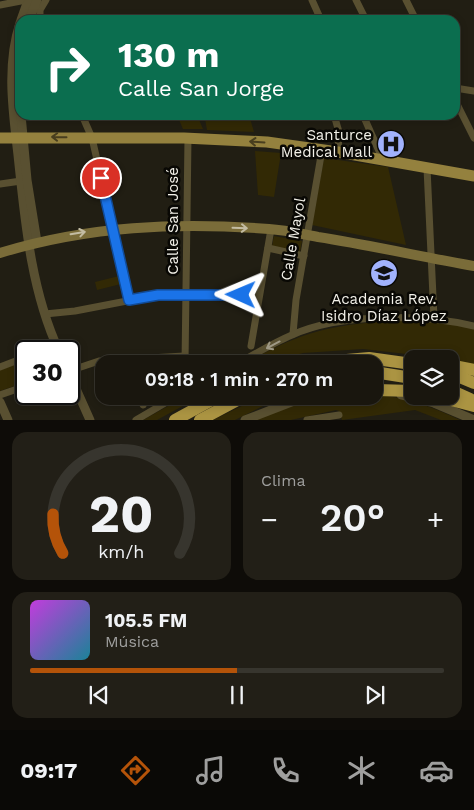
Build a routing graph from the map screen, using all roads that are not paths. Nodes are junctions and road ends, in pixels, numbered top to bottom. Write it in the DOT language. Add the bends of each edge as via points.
graph roads {
  1 [pos="26,0"];
  2 [pos="32,0"];
  3 [pos="37,0"];
  4 [pos="46,0"];
  5 [pos="312,0"];
  6 [pos="356,0"];
  7 [pos="406,0"];
  8 [pos="0,6"];
  9 [pos="23,15"];
  10 [pos="31,15"];
  11 [pos="40,15"];
  12 [pos="319,15"];
  13 [pos="364,15"];
  14 [pos="414,15"];
  15 [pos="15,43"];
  16 [pos="460,89"];
  17 [pos="474,91"];
  18 [pos="15,102"];
  19 [pos="460,110"];
  20 [pos="18,120"];
  21 [pos="21,120"];
  22 [pos="84,120"];
  23 [pos="335,120"];
  24 [pos="366,120"];
  25 [pos="20,137"];
  26 [pos="0,138"];
  27 [pos="92,138"];
  28 [pos="188,138"];
  29 [pos="474,138"];
  30 [pos="322,150"];
  31 [pos="338,152"];
  32 [pos="383,160"];
  33 [pos="427,168"];
  34 [pos="474,176"];
  35 [pos="21,181"];
  36 [pos="0,184"];
  37 [pos="187,226"];
  38 [pos="113,228"];
  39 [pos="270,229"];
  40 [pos="308,235"];
  41 [pos="33,243"];
  42 [pos="268,248"];
  43 [pos="0,253"];
  44 [pos="304,256"];
  45 [pos="430,258"];
  46 [pos="474,266"];
  47 [pos="186,294"];
  48 [pos="259,295"];
  49 [pos="129,300"];
  50 [pos="45,314"];
  51 [pos="434,318"];
  52 [pos="474,326"];
  53 [pos="293,334"];
  54 [pos="55,340"];
  55 [pos="251,346"];
  56 [pos="185,355"];
  57 [pos="254,355"];
  58 [pos="377,355"];
  59 [pos="404,356"];
  60 [pos="383,360"];
  61 [pos="15,361"];
  62 [pos="95,362"];
  63 [pos="404,363"];
  64 [pos="0,367"];
  65 [pos="80,367"];
  66 [pos="459,367"];
  67 [pos="474,370"];
  68 [pos="383,373"];
  69 [pos="404,377"];
  70 [pos="459,377"];
  71 [pos="474,383"];
  72 [pos="15,390"];
  73 [pos="383,390"];
  74 [pos="404,391"];
  75 [pos="383,392"];
  76 [pos="459,394"];
  77 [pos="0,395"];
  78 [pos="80,397"];
  79 [pos="474,401"];
  80 [pos="0,402"];
  81 [pos="459,402"];
  82 [pos="162,405"];
  83 [pos="202,405"];
  84 [pos="228,405"];
  85 [pos="284,405"];
  86 [pos="474,406"];
  87 [pos="339,415"];
  88 [pos="8,420"];
  89 [pos="90,420"];
  90 [pos="136,420"];
  91 [pos="175,420"];
  92 [pos="200,420"];
  93 [pos="245,420"];
  94 [pos="307,420"];
  95 [pos="474,420"];
  1 -- 8 [label="street"];
  2 -- 9 [label="street"];
  3 -- 10 [label="street"];
  4 -- 11 [label="street"];
  5 -- 12 [label="street"];
  6 -- 13 [label="street"];
  7 -- 14 [label="street"];
  15 -- 18 [label="street" via="12,81"];
  16 -- 17 [label="street"];
  19 -- 29 [label="street"];
  20 -- 25 [label="street"];
  21 -- 25 [label="street"];
  22 -- 27 [label="street"];
  23 -- 31 [label="street" via="339,132"];
  24 -- 32 [label="street"];
  25 -- 26 [label="main road"];
  27 -- 25 [label="main road, one-way"];
  25 -- 35 [label="street"];
  25 -- 41 [label="street"];
  27 -- 28 [label="main road"];
  27 -- 38 [label="street"];
  30 -- 28 [label="main road, one-way" via="268,142"];
  28 -- 37 [label="street, Calle San José"];
  30 -- 31 [label="main road"];
  30 -- 40 [label="street, Calle Mayol"];
  31 -- 32 [label="main road"];
  32 -- 33 [label="main road"];
  33 -- 34 [label="main road"];
  33 -- 45 [label="street"];
  35 -- 36 [label="street"];
  35 -- 41 [label="street"];
  37 -- 38 [label="main road"];
  37 -- 39 [label="main road, one-way"];
  37 -- 47 [label="street, Calle San José"];
  41 -- 38 [label="main road, one-way"];
  38 -- 49 [label="street"];
  39 -- 40 [label="main road"];
  39 -- 42 [label="street"];
  40 -- 44 [label="street, Calle Mayol"];
  40 -- 45 [label="main road"];
  41 -- 43 [label="main road"];
  41 -- 50 [label="street" via="30,250"];
  42 -- 44 [label="street"];
  42 -- 48 [label="street"];
  44 -- 53 [label="street, Calle Mayol"];
  45 -- 46 [label="main road"];
  45 -- 51 [label="street"];
  47 -- 48 [label="street"];
  47 -- 49 [label="street"];
  47 -- 56 [label="street, Calle San José"];
  48 -- 55 [label="street"];
  49 -- 50 [label="street"];
  50 -- 54 [label="street"];
  51 -- 52 [label="street"];
  51 -- 53 [label="street" via="340,322"];
  53 -- 57 [label="street, one-way"];
  58 -- 59 [label="highway"];
  60 -- 63 [label="highway"];
  61 -- 64 [label="street"];
  62 -- 65 [label="street"];
  66 -- 67 [label="highway"];
  68 -- 69 [label="highway"];
  70 -- 71 [label="highway"];
  72 -- 77 [label="street"];
  73 -- 74 [label="highway"];
  75 -- 95 [label="street" via="434,402"];
  76 -- 79 [label="highway"];
  78 -- 89 [label="street"];
  80 -- 88 [label="street"];
  81 -- 86 [label="highway"];
  82 -- 90 [label="street"];
  83 -- 91 [label="highway"];
  84 -- 92 [label="highway"];
  85 -- 93 [label="street"];
  87 -- 94 [label="street"];
}
